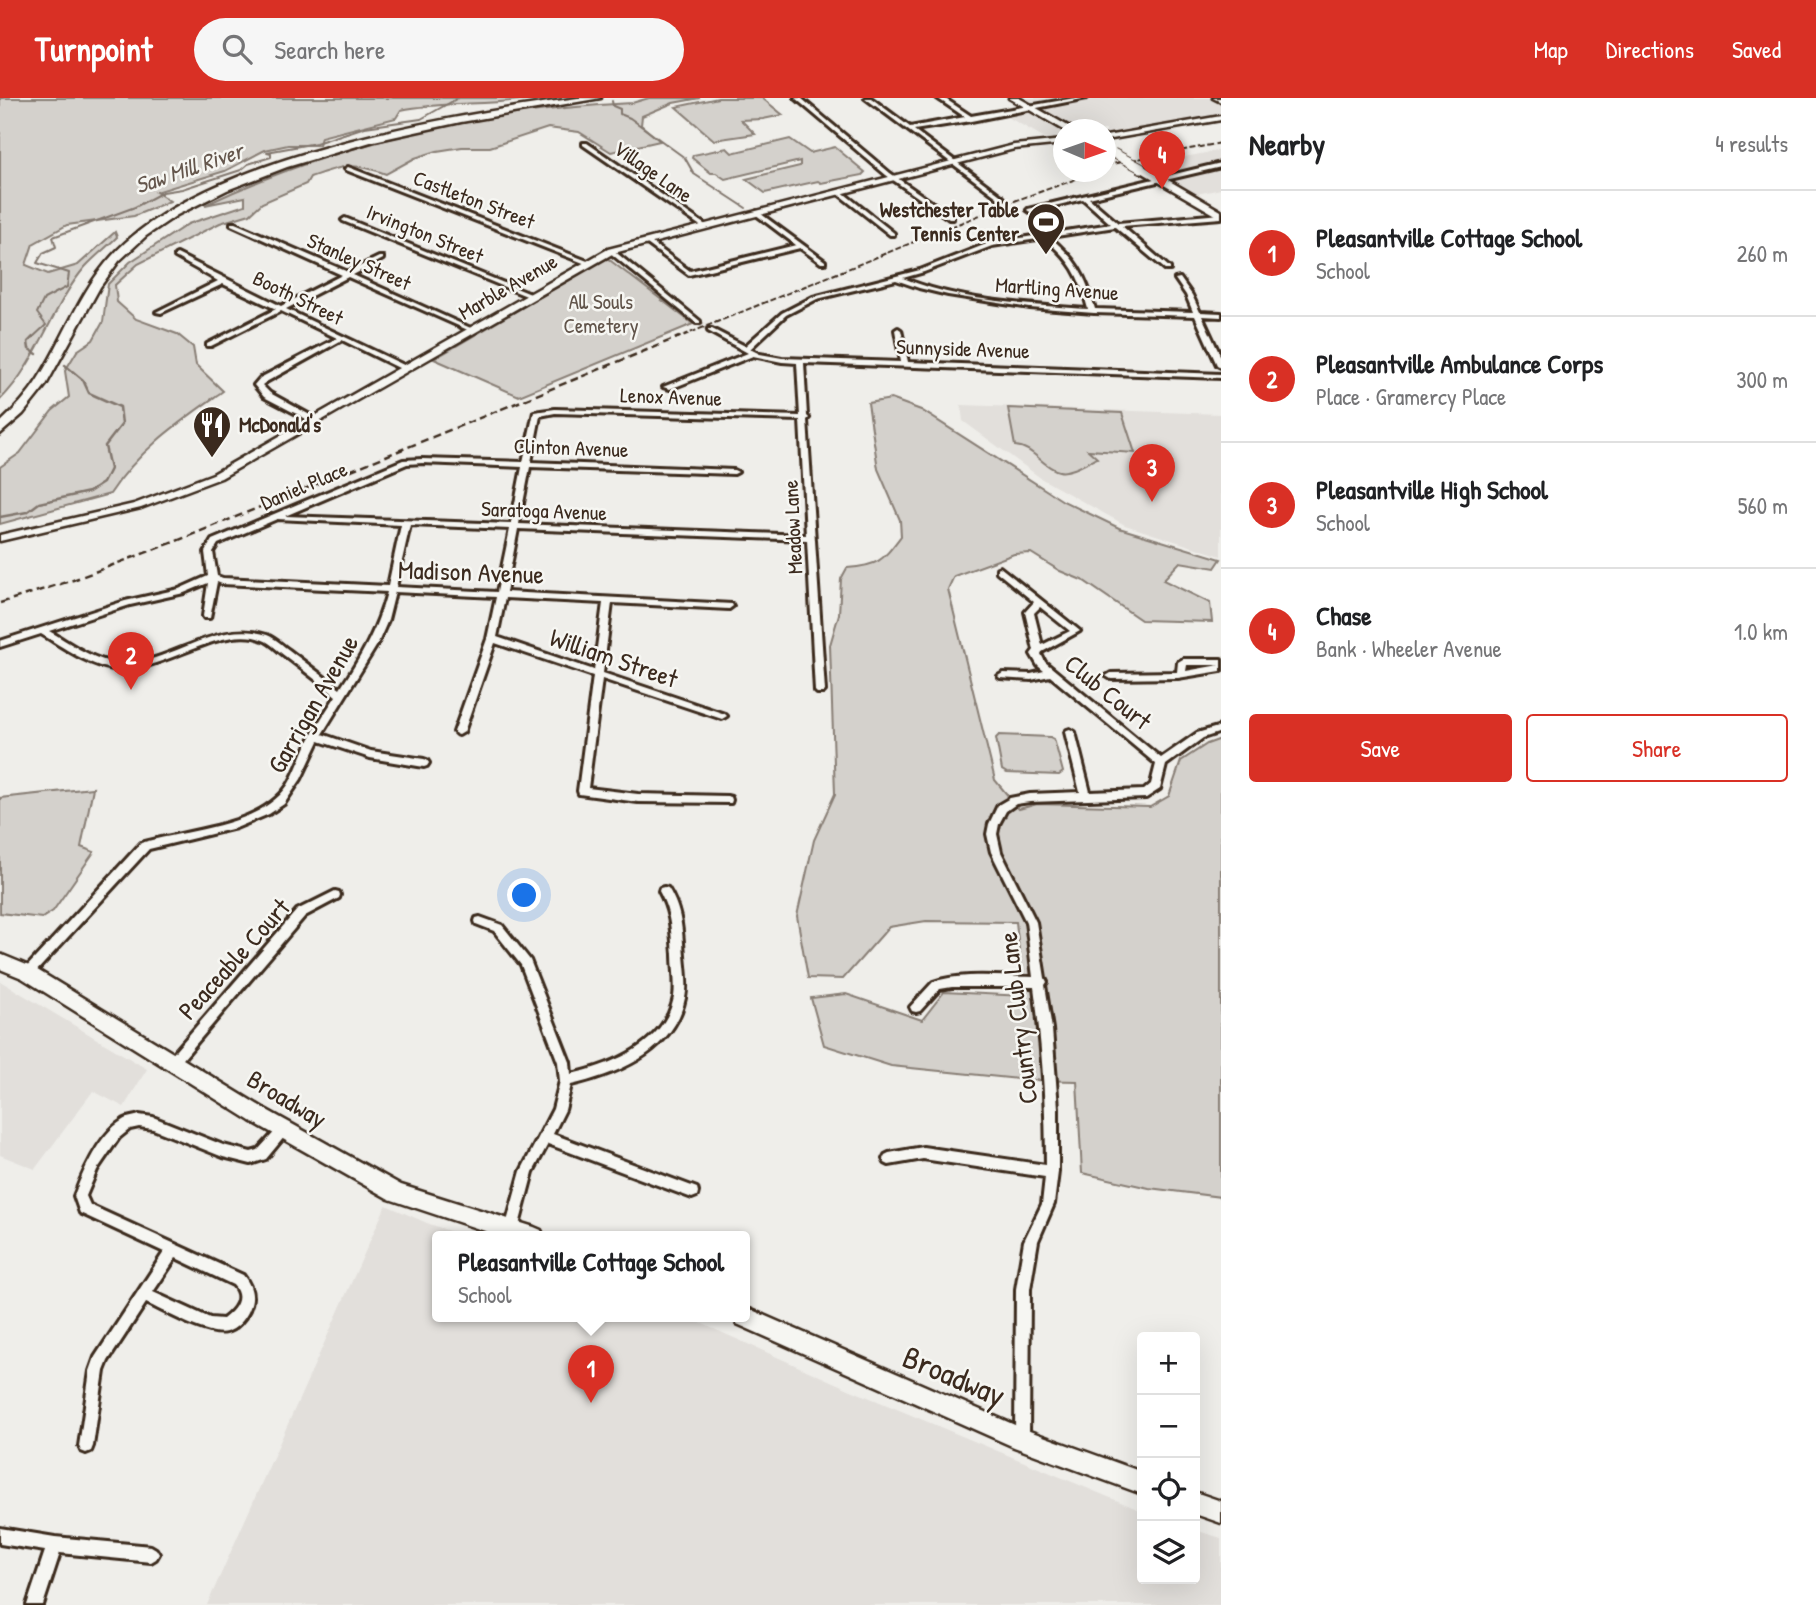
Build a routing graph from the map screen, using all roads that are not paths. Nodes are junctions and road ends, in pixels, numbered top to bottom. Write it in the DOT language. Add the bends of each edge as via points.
graph roads {
  1 [pos="576,98"];
  2 [pos="597,98"];
  3 [pos="798,98"];
  4 [pos="868,98"];
  5 [pos="940,98"];
  6 [pos="1084,98"];
  7 [pos="1015,99"];
  8 [pos="1030,107"];
  9 [pos="971,119"];
  10 [pos="1219,119"];
  11 [pos="1053,120"];
  12 [pos="909,129"];
  13 [pos="1116,136"];
  14 [pos="1053,142"];
  15 [pos="585,144"];
  16 [pos="1116,155"];
  17 [pos="953,163"];
  18 [pos="1221,165"];
  19 [pos="348,169"];
  20 [pos="894,178"];
  21 [pos="1163,179"];
  22 [pos="839,192"];
  23 [pos="1000,198"];
  24 [pos="1085,198"];
  25 [pos="1030,209"];
  26 [pos="757,213"];
  27 [pos="1221,216"];
  28 [pos="951,218"];
  29 [pos="345,220"];
  30 [pos="233,224"];
  31 [pos="1115,225"];
  32 [pos="704,226"];
  33 [pos="892,234"];
  34 [pos="1043,234"];
  35 [pos="646,241"];
  36 [pos="800,246"];
  37 [pos="611,251"];
  38 [pos="177,256"];
  39 [pos="381,258"];
  40 [pos="823,262"];
  41 [pos="587,263"];
  42 [pos="1168,269"];
  43 [pos="346,275"];
  44 [pos="895,277"];
  45 [pos="1178,279"];
  46 [pos="223,281"];
  47 [pos="531,296"];
  48 [pos="281,308"];
  49 [pos="1091,310"];
  50 [pos="159,312"];
  51 [pos="1198,314"];
  52 [pos="1221,315"];
  53 [pos="698,323"];
  54 [pos="472,330"];
  55 [pos="710,330"];
  56 [pos="898,330"];
  57 [pos="341,338"];
  58 [pos="209,345"];
  59 [pos="748,352"];
  60 [pos="800,361"];
  61 [pos="905,364"];
  62 [pos="1221,365"];
  63 [pos="406,368"];
  64 [pos="1221,376"];
  65 [pos="667,387"];
  66 [pos="805,418"];
  67 [pos="0,420"];
  68 [pos="315,420"];
  69 [pos="0,429"];
  70 [pos="406,462"];
  71 [pos="526,464"];
  72 [pos="734,472"];
  73 [pos="277,518"];
  74 [pos="405,523"];
  75 [pos="516,527"];
  76 [pos="0,538"];
  77 [pos="811,538"];
  78 [pos="1000,570"];
  79 [pos="213,577"];
  80 [pos="389,590"];
  81 [pos="501,594"];
  82 [pos="608,600"];
  83 [pos="1040,602"];
  84 [pos="729,606"];
  85 [pos="207,616"];
  86 [pos="42,631"];
  87 [pos="492,639"];
  88 [pos="0,644"];
  89 [pos="1039,650"];
  90 [pos="1221,662"];
  91 [pos="1221,668"];
  92 [pos="1051,673"];
  93 [pos="1183,674"];
  94 [pos="599,675"];
  95 [pos="1111,676"];
  96 [pos="1003,677"];
  97 [pos="820,691"];
  98 [pos="340,694"];
  99 [pos="722,716"];
  100 [pos="1221,729"];
  101 [pos="459,732"];
  102 [pos="1070,732"];
  103 [pos="316,736"];
  104 [pos="424,763"];
  105 [pos="1161,763"];
  106 [pos="1086,797"];
  107 [pos="727,800"];
  108 [pos="664,891"];
  109 [pos="335,895"];
  110 [pos="480,921"];
  111 [pos="0,961"];
  112 [pos="28,973"];
  113 [pos="1041,982"];
  114 [pos="916,1007"];
  115 [pos="174,1061"];
  116 [pos="566,1081"];
  117 [pos="284,1130"];
  118 [pos="547,1138"];
  119 [pos="889,1159"];
  120 [pos="1052,1172"];
  121 [pos="692,1192"];
  122 [pos="512,1229"];
  123 [pos="518,1231"];
  124 [pos="173,1250"];
  125 [pos="144,1295"];
  126 [pos="750,1320"];
  127 [pos="1022,1439"];
  128 [pos="86,1446"];
  129 [pos="1137,1481"];
  130 [pos="1200,1505"];
  131 [pos="1221,1513"];
  132 [pos="0,1536"];
  133 [pos="55,1545"];
  134 [pos="151,1554"];
  135 [pos="35,1605"];
  1 -- 67 [label="highway" via="453,117 348,141 257,170 175,207 128,238 103,263 35,379"];
  2 -- 69 [label="highway" via="478,115 372,138 270,170 174,213 142,234 106,271 44,380"];
  3 -- 20 [label="street"];
  4 -- 12 [label="street"];
  5 -- 9 [label="street"];
  6 -- 8 [label="street"];
  7 -- 8 [label="main road"];
  8 -- 9 [label="street"];
  8 -- 11 [label="main road"];
  9 -- 12 [label="street"];
  10 -- 13 [label="street"];
  12 -- 17 [label="street"];
  14 -- 17 [label="street, Marble Avenue"];
  15 -- 32 [label="street, Village Lane"];
  16 -- 21 [label="main road, bridge"];
  17 -- 20 [label="street, Marble Avenue"];
  17 -- 23 [label="street"];
  18 -- 21 [label="street"];
  19 -- 41 [label="street, Castleton Street"];
  20 -- 22 [label="street, Marble Avenue"];
  20 -- 28 [label="street"];
  21 -- 24 [label="street"];
  21 -- 27 [label="main road"];
  22 -- 26 [label="street, Marble Avenue"];
  22 -- 33 [label="street"];
  24 -- 25 [label="street"];
  24 -- 31 [label="street"];
  26 -- 32 [label="street, Marble Avenue"];
  26 -- 36 [label="street"];
  27 -- 31 [label="street"];
  29 -- 47 [label="street, Irvington Street"];
  30 -- 43 [label="street, Stanley Street"];
  31 -- 34 [label="street"];
  31 -- 42 [label="street"];
  32 -- 35 [label="street, Marble Avenue"];
  34 -- 44 [label="street" via="991,244"];
  34 -- 49 [label="street" via="1082,273"];
  35 -- 36 [label="street" via="689,273"];
  35 -- 37 [label="street, Marble Avenue"];
  36 -- 40 [label="street"];
  37 -- 41 [label="street, Marble Avenue"];
  37 -- 53 [label="street"];
  38 -- 46 [label="street, Booth Street"];
  39 -- 43 [label="street"];
  41 -- 47 [label="street, Marble Avenue"];
  43 -- 48 [label="street"];
  43 -- 54 [label="street, Stanley Street"];
  44 -- 49 [label="street, Martling Avenue" via="917,288 1007,305"];
  44 -- 59 [label="street" via="801,305 774,322"];
  45 -- 51 [label="street"];
  46 -- 48 [label="street, Booth Street"];
  46 -- 50 [label="street"];
  47 -- 54 [label="street, Marble Avenue"];
  48 -- 57 [label="street, Booth Street"];
  48 -- 58 [label="street"];
  49 -- 51 [label="street, Martling Avenue"];
  51 -- 52 [label="street, Martling Avenue"];
  51 -- 62 [label="street"];
  54 -- 63 [label="street, Marble Avenue"];
  55 -- 59 [label="street, Sunnyside Avenue"];
  56 -- 61 [label="street"];
  57 -- 63 [label="street, Booth Street"];
  57 -- 68 [label="street" via="258,385"];
  59 -- 60 [label="street, Sunnyside Avenue"];
  59 -- 65 [label="street"];
  60 -- 61 [label="street, Sunnyside Avenue"];
  60 -- 66 [label="street, Meadow Lane"];
  61 -- 64 [label="street, Sunnyside Avenue"];
  63 -- 68 [label="street, Marble Avenue"];
  66 -- 71 [label="street, Lenox Avenue" via="555,411 537,414"];
  66 -- 77 [label="street, Meadow Lane"];
  68 -- 76 [label="street, Marble Avenue" via="230,469 170,495"];
  70 -- 71 [label="street, Clinton Avenue"];
  70 -- 73 [label="street, Daniel Place"];
  71 -- 72 [label="street, Clinton Avenue"];
  71 -- 75 [label="street"];
  73 -- 74 [label="street, Saratoga Avenue"];
  73 -- 79 [label="street, Daniel Place" via="215,542 209,552"];
  74 -- 75 [label="street, Saratoga Avenue"];
  74 -- 80 [label="street, Garrigan Avenue"];
  75 -- 77 [label="street, Saratoga Avenue"];
  75 -- 81 [label="street"];
  77 -- 97 [label="street, Meadow Lane"];
  78 -- 83 [label="street, Club Court"];
  79 -- 80 [label="street, Madison Avenue"];
  79 -- 85 [label="street"];
  79 -- 86 [label="street" via="181,591"];
  80 -- 81 [label="street, Madison Avenue"];
  80 -- 98 [label="street, Garrigan Avenue" via="379,630"];
  81 -- 82 [label="street, Madison Avenue"];
  81 -- 87 [label="street"];
  82 -- 84 [label="street, Madison Avenue"];
  82 -- 94 [label="street"];
  83 -- 89 [label="street, Club Court" via="1029,612"];
  83 -- 89 [label="street, Club Court" via="1076,631"];
  86 -- 88 [label="street"];
  86 -- 98 [label="street" via="101,662 123,666 237,634 257,634"];
  87 -- 94 [label="street, William Street"];
  87 -- 101 [label="street"];
  89 -- 92 [label="street, Club Court" via="1036,654 1041,664"];
  90 -- 93 [label="street" via="1183,662"];
  91 -- 93 [label="street"];
  92 -- 96 [label="street"];
  92 -- 105 [label="street, Club Court"];
  93 -- 95 [label="street"];
  94 -- 99 [label="street, William Street"];
  94 -- 107 [label="street" via="583,791 638,798"];
  98 -- 103 [label="street, Garrigan Avenue"];
  100 -- 105 [label="street, Country Club Lane" via="1200,735"];
  102 -- 106 [label="street"];
  103 -- 104 [label="street" via="370,754"];
  103 -- 112 [label="street, Garrigan Avenue" via="280,801 228,826 145,846"];
  105 -- 106 [label="street, Country Club Lane" via="1156,786 1146,794"];
  106 -- 113 [label="street, Country Club Lane" via="1014,801 1002,808 994,824 996,852 1031,922"];
  108 -- 116 [label="street" via="677,917 680,998 674,1015 655,1041 630,1060"];
  109 -- 115 [label="street, Peaceable Court" via="302,913"];
  110 -- 116 [label="street" via="498,928 527,963 564,1062"];
  111 -- 112 [label="main road, Broadway"];
  112 -- 115 [label="main road, Broadway"];
  113 -- 114 [label="street" via="937,985"];
  113 -- 120 [label="street, Country Club Lane" via="1052,1108"];
  115 -- 117 [label="main road, Broadway"];
  116 -- 118 [label="street"];
  117 -- 122 [label="main road, Broadway" via="396,1193"];
  117 -- 124 [label="street" via="262,1155 251,1158 153,1123 127,1124 116,1134 86,1179 80,1196 85,1209"];
  118 -- 121 [label="street"];
  118 -- 122 [label="street" via="527,1171"];
  119 -- 120 [label="street" via="923,1153"];
  120 -- 127 [label="street, Country Club Lane" via="1048,1204 1031,1241 1023,1289"];
  122 -- 123 [label="main road, Broadway"];
  124 -- 125 [label="street"];
  124 -- 125 [label="street" via="244,1285 242,1311 233,1321 217,1327"];
  125 -- 128 [label="street" via="102,1357"];
  126 -- 127 [label="main road, Broadway"];
  127 -- 129 [label="main road, Broadway"];
  130 -- 131 [label="main road"];
  132 -- 133 [label="street"];
  133 -- 134 [label="street"];
  133 -- 135 [label="street"];
}
